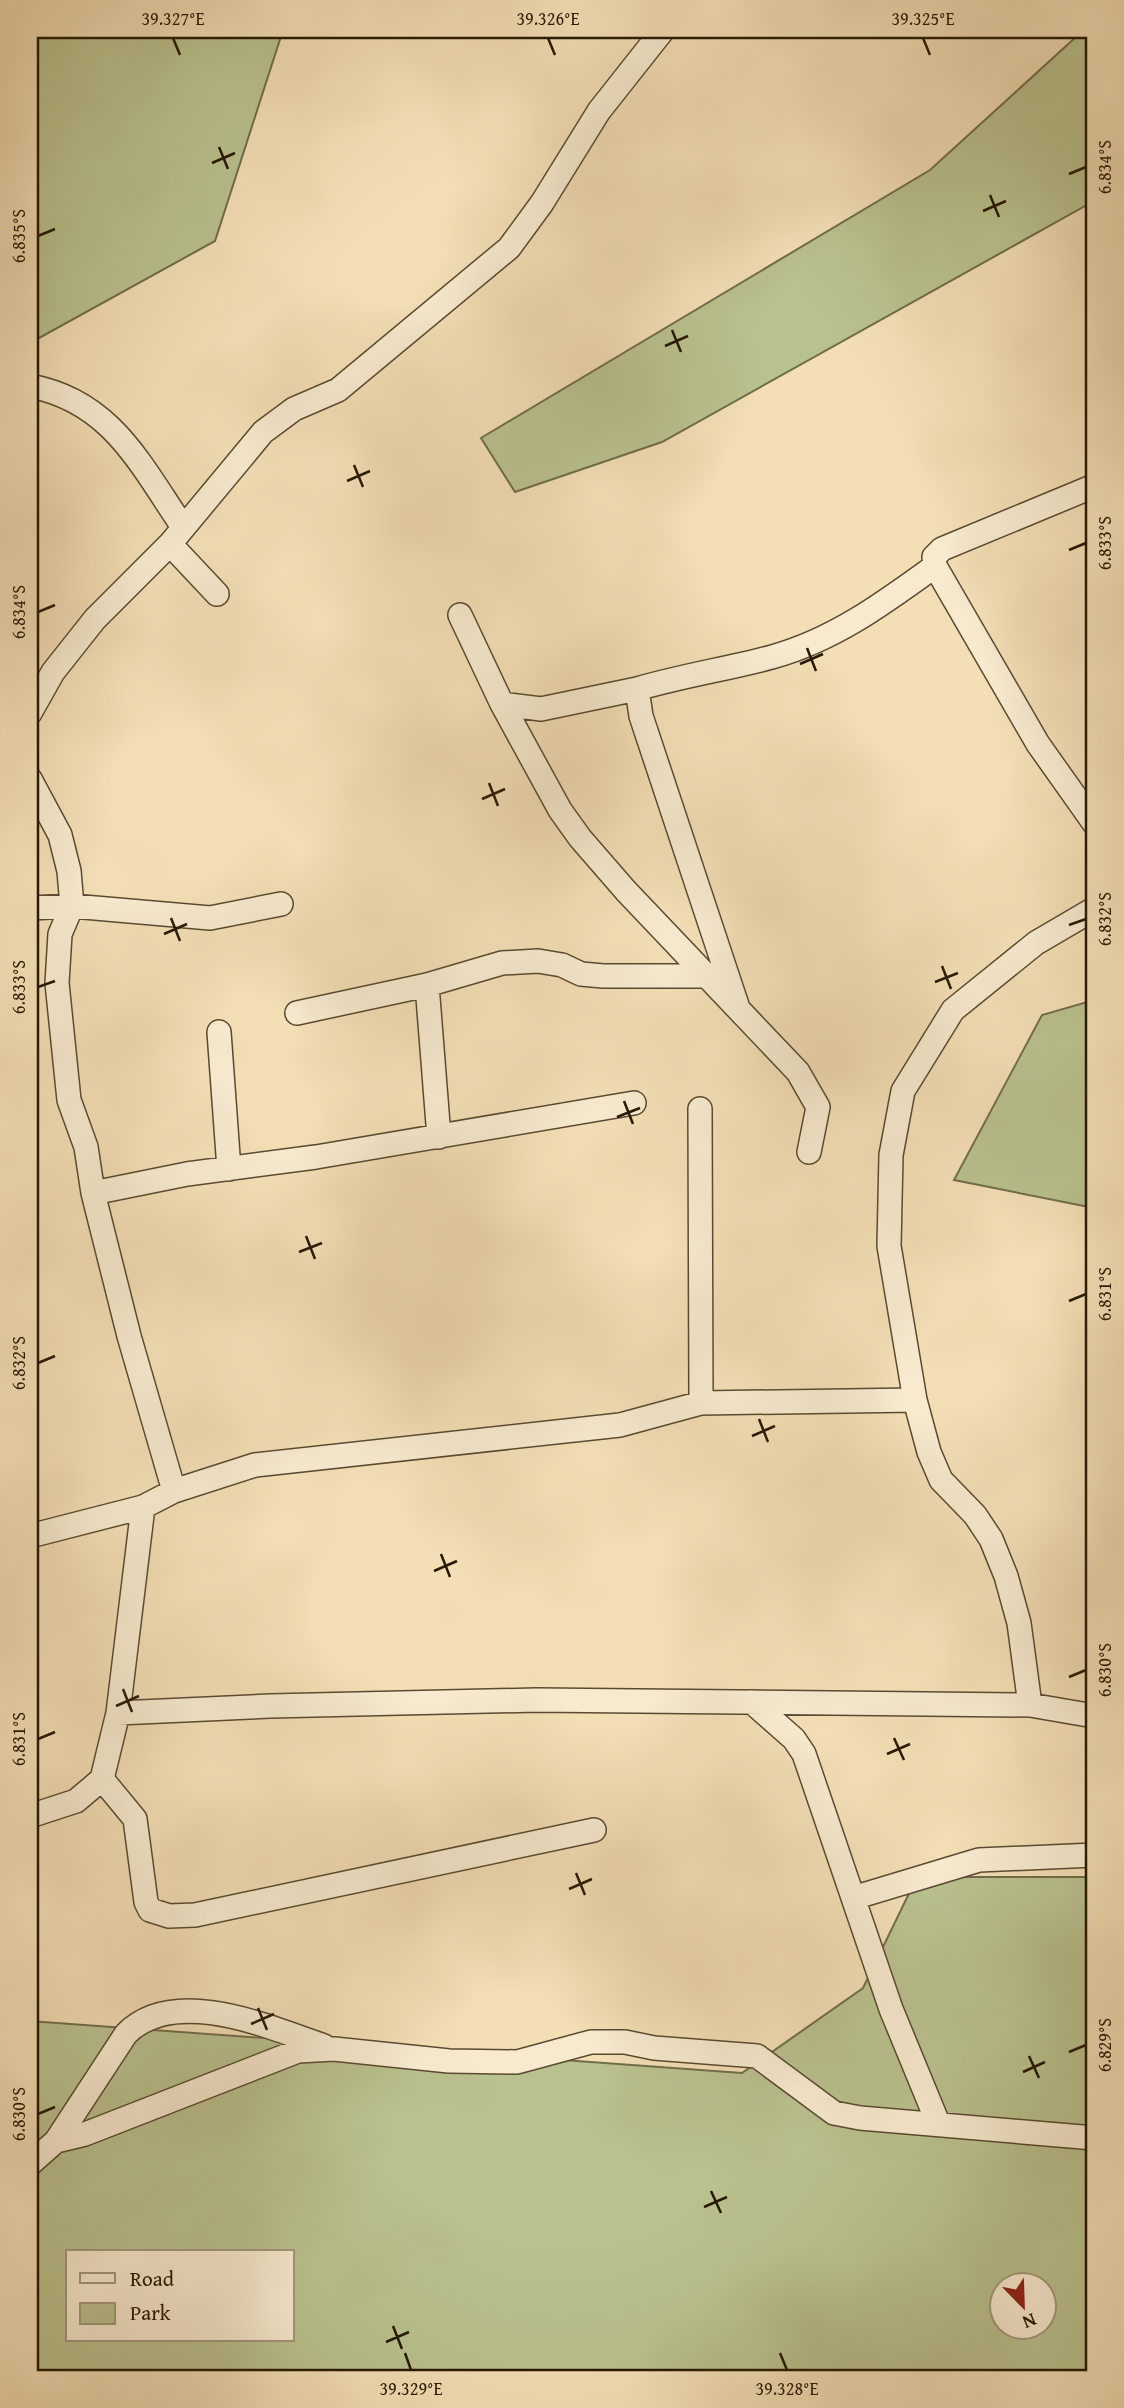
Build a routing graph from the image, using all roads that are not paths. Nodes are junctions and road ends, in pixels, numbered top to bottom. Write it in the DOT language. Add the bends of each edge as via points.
graph roads {
  1 [pos="663,30"];
  2 [pos="30,386"];
  3 [pos="1094,486"];
  4 [pos="176,535"];
  5 [pos="935,566"];
  6 [pos="217,594"];
  7 [pos="460,615"];
  8 [pos="637,689"];
  9 [pos="502,704"];
  10 [pos="30,713"];
  11 [pos="30,779"];
  12 [pos="1094,823"];
  13 [pos="281,904"];
  14 [pos="72,906"];
  15 [pos="30,908"];
  16 [pos="1094,909"];
  17 [pos="708,976"];
  18 [pos="426,985"];
  19 [pos="738,1008"];
  20 [pos="297,1013"];
  21 [pos="219,1032"];
  22 [pos="634,1103"];
  23 [pos="700,1109"];
  24 [pos="439,1137"];
  25 [pos="809,1152"];
  26 [pos="229,1169"];
  27 [pos="93,1193"];
  28 [pos="915,1400"];
  29 [pos="701,1403"];
  30 [pos="174,1491"];
  31 [pos="143,1507"];
  32 [pos="30,1536"];
  33 [pos="752,1702"];
  34 [pos="1030,1705"];
  35 [pos="118,1713"];
  36 [pos="1094,1716"];
  37 [pos="102,1779"];
  38 [pos="30,1816"];
  39 [pos="594,1829"];
  40 [pos="1094,1855"];
  41 [pos="853,1898"];
  42 [pos="334,2049"];
  43 [pos="938,2123"];
  44 [pos="1094,2138"];
  45 [pos="56,2141"];
  46 [pos="30,2164"];
  1 -- 4 [label="street" via="599,111 509,248 338,390 294,409 263,432"];
  2 -- 4 [label="street" via="55,390 89,408 117,431"];
  3 -- 5 [label="street" via="942,549 934,557"];
  4 -- 6 [label="street"];
  4 -- 10 [label="street" via="95,619 53,672"];
  5 -- 8 [label="street" via="862,618 821,639 774,656"];
  5 -- 12 [label="street" via="1038,744"];
  7 -- 9 [label="street"];
  8 -- 9 [label="street" via="541,709"];
  8 -- 19 [label="street" via="641,716"];
  9 -- 17 [label="street" via="580,838"];
  11 -- 14 [label="street" via="60,835"];
  13 -- 14 [label="street" via="210,918"];
  14 -- 15 [label="street"];
  14 -- 27 [label="street" via="60,934 57,983 69,1100 86,1147"];
  16 -- 28 [label="street" via="1036,943 953,1010 902,1091 891,1155 889,1246"];
  17 -- 18 [label="street" via="603,976 538,961 502,963"];
  17 -- 19 [label="street"];
  18 -- 20 [label="street"];
  18 -- 24 [label="street"];
  19 -- 25 [label="street" via="798,1072 814,1096 818,1107"];
  21 -- 26 [label="street"];
  22 -- 24 [label="street"];
  23 -- 29 [label="street"];
  24 -- 26 [label="street"];
  26 -- 27 [label="street"];
  27 -- 30 [label="street"];
  28 -- 29 [label="street"];
  28 -- 34 [label="street" via="941,1480 975,1515 1006,1576 1019,1623"];
  29 -- 30 [label="street" via="620,1425 255,1465"];
  30 -- 31 [label="street"];
  31 -- 32 [label="street"];
  31 -- 35 [label="street"];
  33 -- 34 [label="street"];
  33 -- 35 [label="street" via="536,1700"];
  33 -- 41 [label="street" via="794,1739 804,1754"];
  34 -- 36 [label="street"];
  35 -- 37 [label="street"];
  37 -- 38 [label="street" via="76,1801"];
  37 -- 39 [label="street" via="135,1819 146,1902 150,1910 169,1916 195,1916 376,1879"];
  40 -- 41 [label="street" via="979,1860"];
  41 -- 43 [label="street" via="891,2009"];
  42 -- 43 [label="street" via="449,2061 517,2062 590,2042 745,2054 758,2056 834,2113"];
  42 -- 45 [label="street" via="298,2051 271,2059 85,2134"];
  42 -- 45 [label="street" via="232,2016 180,2011 156,2014 138,2021 126,2034"];
  43 -- 44 [label="street"];
  45 -- 46 [label="street"];
}
